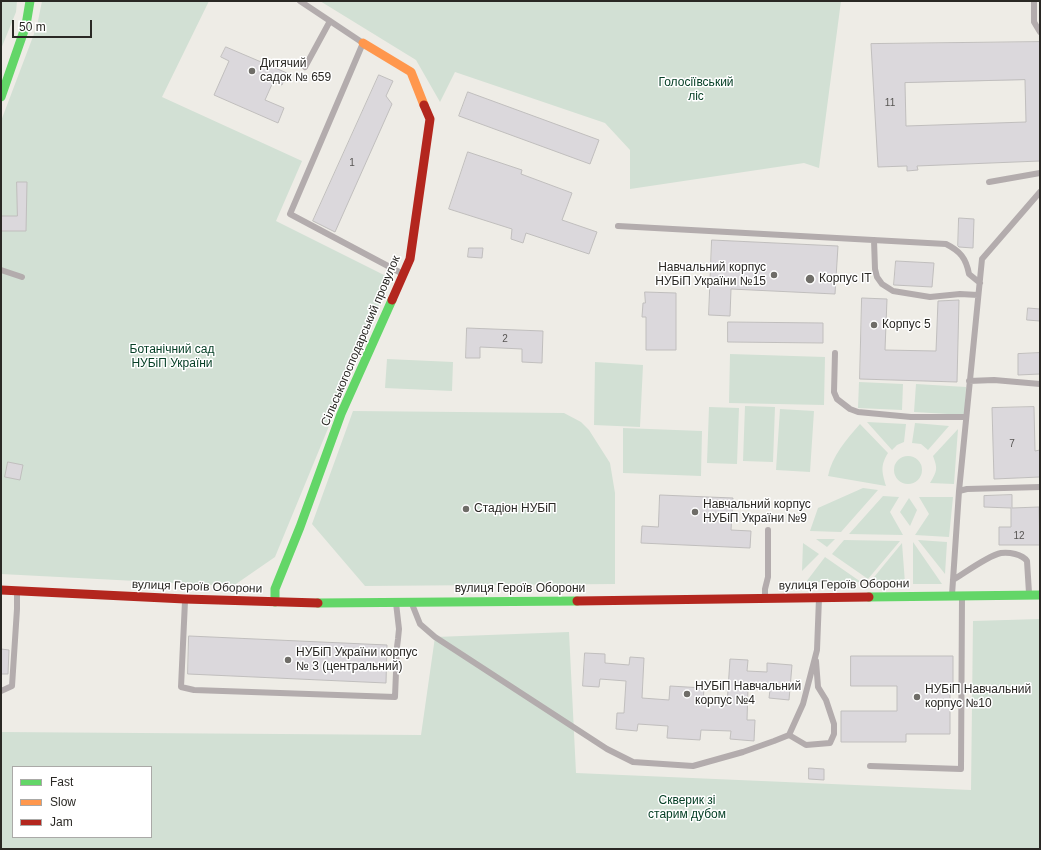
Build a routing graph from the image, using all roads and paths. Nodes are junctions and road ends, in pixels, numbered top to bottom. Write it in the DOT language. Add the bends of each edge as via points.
graph roads {
  1 [pos="30,1"];
  2 [pos="300,1"];
  3 [pos="1034,1"];
  4 [pos="330,21"];
  5 [pos="1040,32"];
  6 [pos="363,43"];
  7 [pos="305,67"];
  8 [pos="1,97"];
  9 [pos="1040,173"];
  10 [pos="989,182"];
  11 [pos="1040,192"];
  12 [pos="618,226"];
  13 [pos="874,240"];
  14 [pos="1,270"];
  15 [pos="403,274"];
  16 [pos="22,277"];
  17 [pos="980,283"];
  18 [pos="978,295"];
  19 [pos="835,353"];
  20 [pos="969,380"];
  21 [pos="1040,384"];
  22 [pos="966,417"];
  23 [pos="1040,487"];
  24 [pos="959,491"];
  25 [pos="768,530"];
  26 [pos="953,580"];
  27 [pos="1,590"];
  28 [pos="17,591"];
  29 [pos="952,595"];
  30 [pos="962,595"];
  31 [pos="1029,595"];
  32 [pos="1040,595"];
  33 [pos="819,597"];
  34 [pos="765,598"];
  35 [pos="185,600"];
  36 [pos="275,602"];
  37 [pos="396,602"];
  38 [pos="411,602"];
  39 [pos="816,656"];
  40 [pos="1,691"];
  41 [pos="789,735"];
  42 [pos="870,766"];
  1 -- 8 [label="street" via="26,25"];
  2 -- 4 [label="lane, Сільськогосподарський провулок"];
  3 -- 5 [label="lane" via="1034,22"];
  4 -- 6 [label="lane, Сільськогосподарський провулок"];
  4 -- 7 [label="lane"];
  6 -- 15 [label="street, Сільськогосподарський провулок" via="411,72 430,119 410,259"];
  6 -- 15 [label="lane" via="290,214"];
  9 -- 10 [label="lane"];
  11 -- 17 [label="lane" via="982,260"];
  12 -- 13 [label="lane"];
  13 -- 17 [label="lane" via="946,244 955,248 962,256 967,263 969,274"];
  13 -- 18 [label="lane" via="877,277 893,291 930,297"];
  14 -- 16 [label="lane"];
  15 -- 36 [label="street, Сільськогосподарський провулок" via="341,414 275,589"];
  17 -- 18 [label="lane"];
  18 -- 20 [label="lane"];
  19 -- 22 [label="lane" via="834,392 837,398 858,412 911,417"];
  20 -- 21 [label="lane"];
  20 -- 22 [label="lane"];
  22 -- 24 [label="lane"];
  23 -- 24 [label="lane"];
  24 -- 26 [label="lane"];
  25 -- 34 [label="lane" via="768,578"];
  26 -- 29 [label="lane"];
  26 -- 31 [label="lane" via="1000,553 1010,553 1022,556 1027,561"];
  27 -- 28 [label="street, вулиця Героїв Оборони"];
  28 -- 35 [label="street, вулиця Героїв Оборони"];
  28 -- 40 [label="lane" via="12,686"];
  29 -- 30 [label="street, вулиця Героїв Оборони"];
  29 -- 33 [label="street, вулиця Героїв Оборони"];
  30 -- 31 [label="street, вулиця Героїв Оборони"];
  30 -- 42 [label="lane" via="961,769"];
  31 -- 32 [label="street, вулиця Героїв Оборони"];
  33 -- 34 [label="street, вулиця Героїв Оборони"];
  33 -- 39 [label="lane"];
  34 -- 38 [label="street, вулиця Героїв Оборони"];
  35 -- 36 [label="street, вулиця Героїв Оборони"];
  35 -- 37 [label="lane" via="181,687 194,690 396,697"];
  36 -- 37 [label="street, вулиця Героїв Оборони"];
  37 -- 38 [label="street, вулиця Героїв Оборони"];
  38 -- 41 [label="lane" via="420,624 435,637 607,750 633,762 693,766 743,752"];
  39 -- 41 [label="lane" via="803,704"];
  39 -- 41 [label="lane" via="818,686 831,714 834,734 830,743 806,745"];
}
